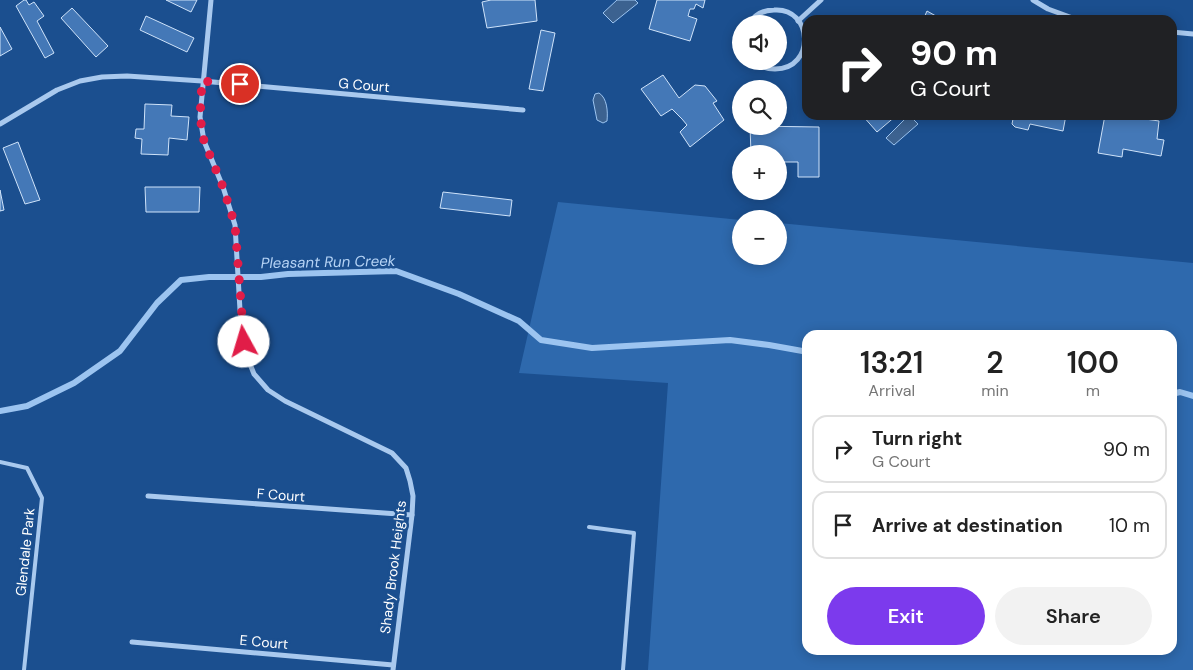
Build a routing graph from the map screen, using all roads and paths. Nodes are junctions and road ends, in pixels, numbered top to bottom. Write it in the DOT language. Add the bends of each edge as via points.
graph roads {
  1 [pos="211,0"];
  2 [pos="821,0"];
  3 [pos="1033,0"];
  4 [pos="755,15"];
  5 [pos="805,15"];
  6 [pos="1066,15"];
  7 [pos="802,17"];
  8 [pos="798,21"];
  9 [pos="802,24"];
  10 [pos="1177,32"];
  11 [pos="1193,34"];
  12 [pos="802,54"];
  13 [pos="787,67"];
  14 [pos="202,81"];
  15 [pos="523,110"];
  16 [pos="0,124"];
  17 [pos="0,462"];
  18 [pos="148,496"];
  19 [pos="412,515"];
  20 [pos="589,527"];
  21 [pos="132,642"];
  22 [pos="393,667"];
  23 [pos="24,670"];
  24 [pos="623,670"];
  1 -- 14 [label="street"];
  2 -- 5 [label="street"];
  3 -- 6 [label="street"];
  4 -- 8 [label="street" via="765,10 781,9"];
  7 -- 8 [label="street"];
  8 -- 9 [label="street"];
  10 -- 11 [label="street"];
  12 -- 13 [label="street"];
  14 -- 15 [label="street, G Court"];
  14 -- 16 [label="street, G Court" via="127,76 80,81 57,90"];
  14 -- 19 [label="street, Shady Brook Heights" via="200,117 204,141 235,225 240,310 248,359 254,374 268,390 285,401 392,453 406,468 413,496"];
  17 -- 23 [label="lane, Glendale Park" via="27,468 42,498"];
  18 -- 19 [label="street, F Court"];
  19 -- 22 [label="street, Shady Brook Heights"];
  20 -- 24 [label="lane" via="634,533"];
  21 -- 22 [label="street, E Court"];
}
